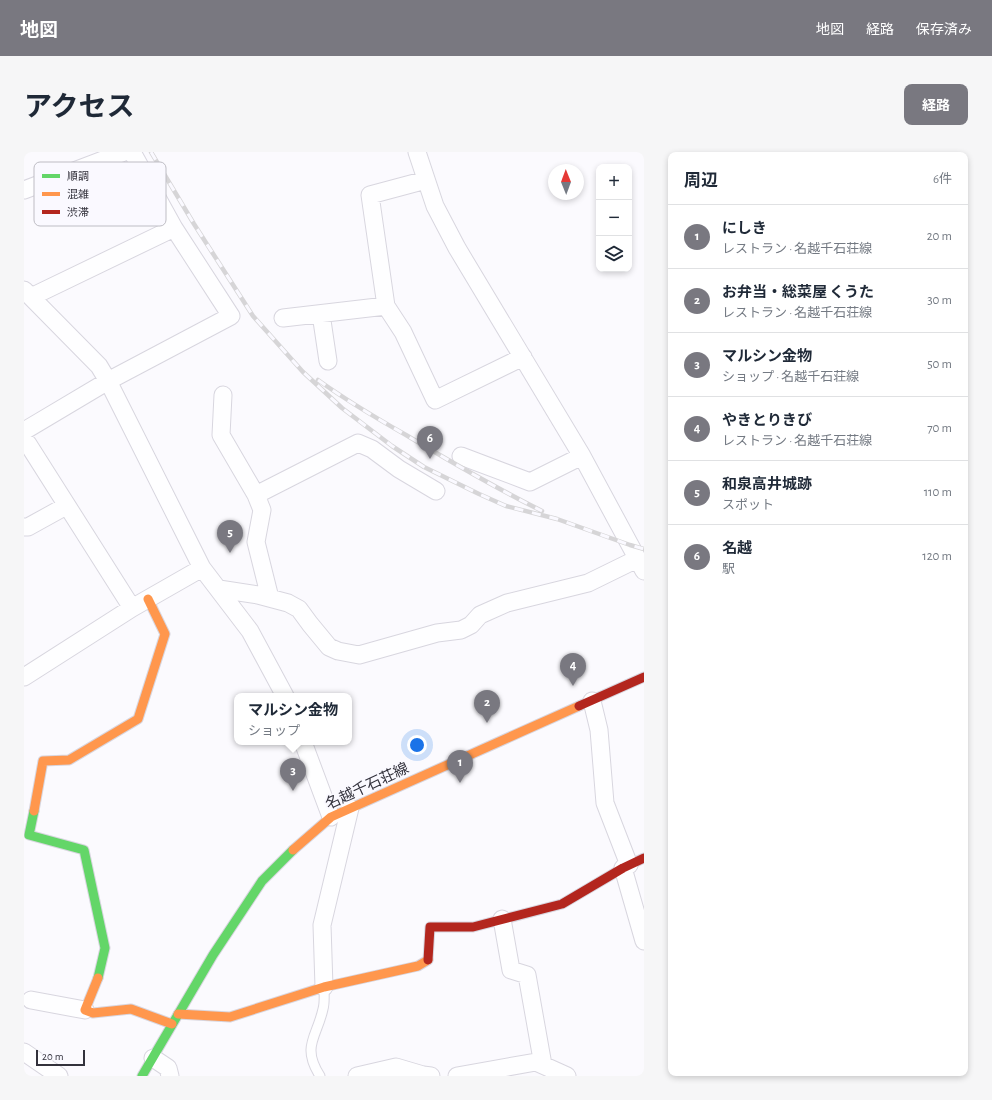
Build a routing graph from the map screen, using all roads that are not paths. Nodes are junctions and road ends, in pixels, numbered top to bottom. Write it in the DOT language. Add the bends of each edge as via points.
graph roads {
  1 [pos="124,152"];
  2 [pos="132,152"];
  3 [pos="417,152"];
  4 [pos="98,162"];
  5 [pos="138,162"];
  6 [pos="426,180"];
  7 [pos="34,186"];
  8 [pos="24,190"];
  9 [pos="166,214"];
  10 [pos="174,228"];
  11 [pos="27,293"];
  12 [pos="386,306"];
  13 [pos="321,314"];
  14 [pos="283,318"];
  15 [pos="523,356"];
  16 [pos="328,361"];
  17 [pos="108,381"];
  18 [pos="223,395"];
  19 [pos="25,440"];
  20 [pos="461,456"];
  21 [pos="582,456"];
  22 [pos="436,491"];
  23 [pos="256,495"];
  24 [pos="66,506"];
  25 [pos="24,528"];
  26 [pos="641,565"];
  27 [pos="202,568"];
  28 [pos="219,589"];
  29 [pos="270,598"];
  30 [pos="148,599"];
  31 [pos="132,608"];
  32 [pos="24,677"];
  33 [pos="644,677"];
  34 [pos="283,693"];
  35 [pos="592,701"];
  36 [pos="303,745"];
  37 [pos="350,808"];
  38 [pos="331,817"];
  39 [pos="644,858"];
  40 [pos="626,867"];
  41 [pos="502,919"];
  42 [pos="644,941"];
  43 [pos="324,987"];
  44 [pos="31,1000"];
  45 [pos="85,1010"];
  46 [pos="178,1014"];
  47 [pos="172,1024"];
  48 [pos="24,1052"];
  49 [pos="153,1058"];
  50 [pos="543,1065"];
  51 [pos="59,1076"];
  52 [pos="142,1076"];
  53 [pos="170,1076"];
  54 [pos="320,1076"];
  55 [pos="357,1076"];
  56 [pos="432,1076"];
  57 [pos="457,1076"];
  58 [pos="567,1076"];
  1 -- 4 [label="street"];
  2 -- 5 [label="street"];
  3 -- 6 [label="street"];
  6 -- 12 [label="street" via="370,195"];
  6 -- 15 [label="street" via="435,206 457,248"];
  7 -- 8 [label="street"];
  9 -- 10 [label="street"];
  10 -- 11 [label="street"];
  10 -- 17 [label="street" via="230,316"];
  11 -- 17 [label="street" via="99,366"];
  12 -- 13 [label="street"];
  12 -- 15 [label="street" via="403,332 435,400"];
  13 -- 14 [label="street"];
  13 -- 16 [label="street"];
  15 -- 21 [label="street"];
  17 -- 19 [label="street"];
  17 -- 27 [label="street"];
  18 -- 23 [label="street" via="221,435"];
  19 -- 24 [label="street"];
  20 -- 21 [label="street" via="530,482"];
  21 -- 26 [label="street"];
  22 -- 23 [label="street" via="372,449 358,443"];
  23 -- 29 [label="street" via="262,510 256,542"];
  24 -- 25 [label="street"];
  24 -- 31 [label="street"];
  26 -- 29 [label="street" via="588,583 506,603 480,615 471,625 461,630 437,633 359,655 329,647 299,609"];
  27 -- 28 [label="street"];
  27 -- 30 [label="street"];
  28 -- 29 [label="street"];
  28 -- 34 [label="street" via="250,631"];
  30 -- 31 [label="street"];
  30 -- 45 [label="street" via="165,634 138,719 69,760 43,761 30,835 84,850 105,948 99,976"];
  31 -- 32 [label="street"];
  33 -- 35 [label="street, 名越千石荘線"];
  35 -- 37 [label="street, 名越千石荘線"];
  35 -- 40 [label="street" via="599,730 605,803"];
  36 -- 38 [label="street"];
  37 -- 38 [label="street, 名越千石荘線"];
  37 -- 43 [label="street" via="322,925"];
  38 -- 46 [label="street, 名越千石荘線" via="301,842 262,881"];
  39 -- 40 [label="street"];
  40 -- 41 [label="street" via="562,904"];
  40 -- 42 [label="street"];
  41 -- 43 [label="street" via="473,927 430,927 428,960 418,966"];
  41 -- 50 [label="street" via="511,970 527,975"];
  43 -- 46 [label="street" via="230,1017"];
  43 -- 54 [label="lane" via="323,1008 312,1041 311,1060"];
  44 -- 45 [label="street"];
  45 -- 47 [label="street" via="93,1013 130,1009"];
  46 -- 47 [label="street, 名越千石荘線"];
  47 -- 49 [label="street, 名越千石荘線"];
  48 -- 51 [label="street"];
  49 -- 52 [label="street, 名越千石荘線"];
  49 -- 53 [label="street" via="168,1068"];
  50 -- 57 [label="street" via="536,1062"];
  50 -- 58 [label="street"];
  55 -- 56 [label="street" via="396,1067"];
}
